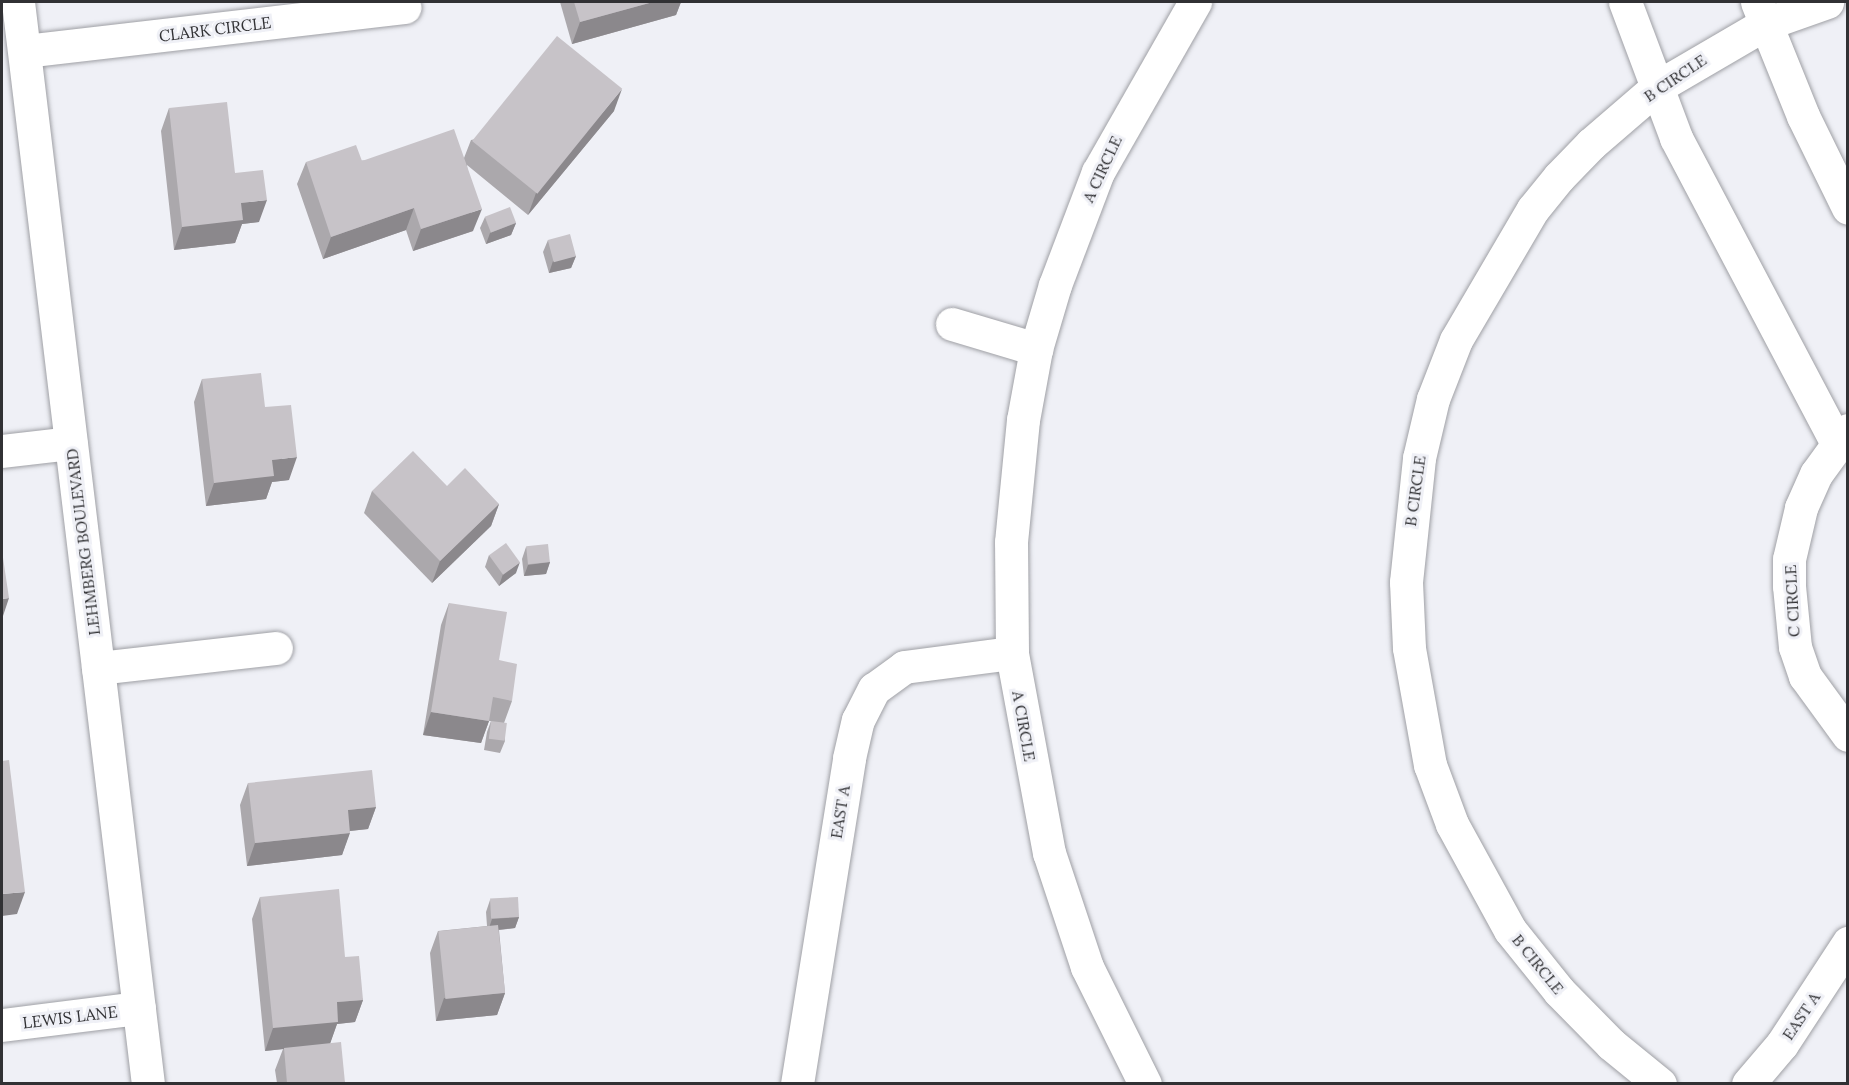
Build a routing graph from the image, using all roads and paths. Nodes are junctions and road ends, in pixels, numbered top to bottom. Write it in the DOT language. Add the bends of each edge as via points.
graph roads {
  1 [pos="18,2"];
  2 [pos="1625,2"];
  3 [pos="1827,2"];
  4 [pos="1188,4"];
  5 [pos="404,6"];
  6 [pos="1761,13"];
  7 [pos="25,51"];
  8 [pos="1657,87"];
  9 [pos="1848,208"];
  10 [pos="952,324"];
  11 [pos="1036,349"];
  12 [pos="1842,436"];
  13 [pos="71,443"];
  14 [pos="2,451"];
  15 [pos="276,648"];
  16 [pos="1012,653"];
  17 [pos="98,668"];
  18 [pos="1848,735"];
  19 [pos="1848,943"];
  20 [pos="139,1008"];
  21 [pos="2,1025"];
  22 [pos="148,1083"];
  23 [pos="797,1083"];
  24 [pos="1145,1083"];
  25 [pos="1660,1083"];
  26 [pos="1748,1083"];
  1 -- 7 [label="street, LEHMBERG BOULEVARD"];
  2 -- 8 [label="street"];
  3 -- 6 [label="street, B CIRCLE"];
  4 -- 11 [label="street, A CIRCLE" via="1098,172 1055,285"];
  5 -- 7 [label="street, CLARK CIRCLE"];
  6 -- 8 [label="street, B CIRCLE"];
  6 -- 9 [label="street"];
  7 -- 13 [label="street, LEHMBERG BOULEVARD"];
  8 -- 12 [label="street" via="1676,138"];
  8 -- 25 [label="street, B CIRCLE" via="1591,144 1533,209 1456,340 1433,399 1419,458 1406,582 1409,648 1430,765 1475,870 1510,930 1559,991 1611,1044"];
  10 -- 11 [label="street"];
  11 -- 16 [label="street, A CIRCLE" via="1015,485"];
  12 -- 18 [label="street, C CIRCLE" via="1816,474 1801,508 1790,559 1789,595 1795,647 1805,676"];
  13 -- 14 [label="street"];
  13 -- 17 [label="street, LEHMBERG BOULEVARD"];
  15 -- 17 [label="street"];
  16 -- 23 [label="street, EAST A" via="903,667 874,689 858,720"];
  16 -- 24 [label="street, A CIRCLE" via="1035,793 1065,910 1088,967"];
  17 -- 20 [label="street, LEHMBERG BOULEVARD"];
  19 -- 26 [label="street, EAST A" via="1782,1044"];
  20 -- 21 [label="street, LEWIS LANE"];
  20 -- 22 [label="street, LEHMBERG BOULEVARD"];
}
